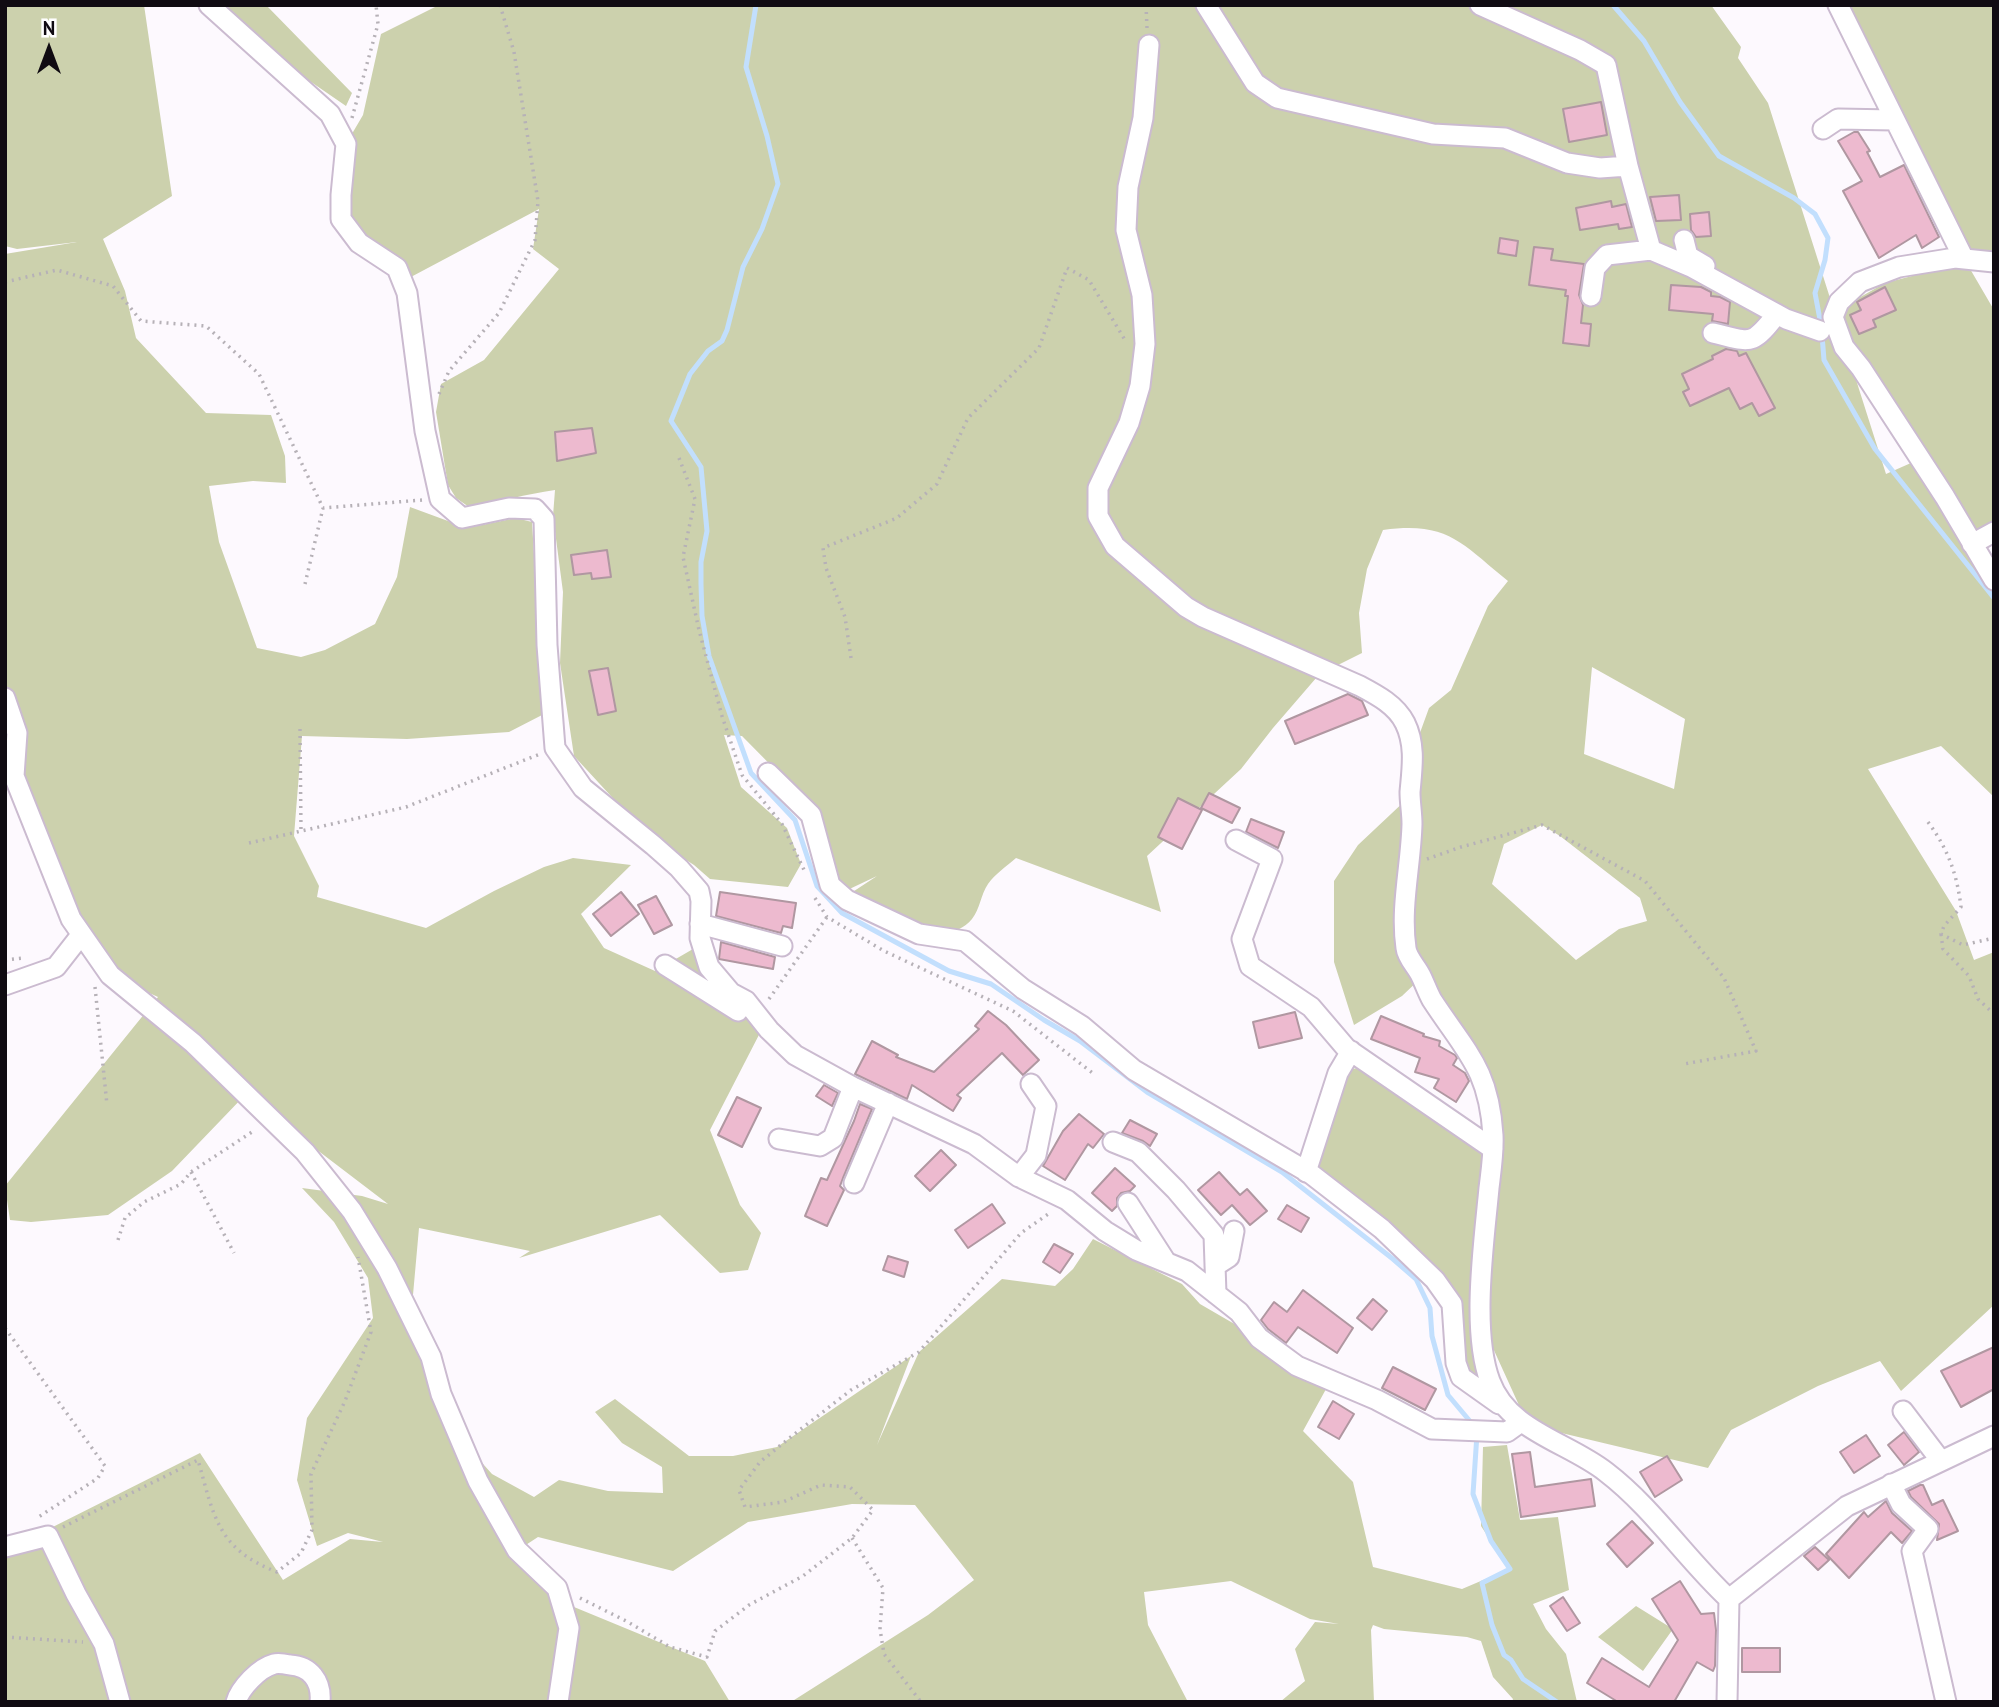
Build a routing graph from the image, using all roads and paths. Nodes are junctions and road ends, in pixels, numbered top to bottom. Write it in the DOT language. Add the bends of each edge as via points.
graph roads {
  1 [pos="209,5"];
  2 [pos="376,5"];
  3 [pos="500,5"];
  4 [pos="1206,5"];
  5 [pos="1480,5"];
  6 [pos="1838,5"];
  7 [pos="1149,45"];
  8 [pos="1895,120"];
  9 [pos="1823,129"];
  10 [pos="346,144"];
  11 [pos="1628,166"];
  12 [pos="1684,240"];
  13 [pos="1651,250"];
  14 [pos="1964,257"];
  15 [pos="1994,262"];
  16 [pos="5,282"];
  17 [pos="1734,290"];
  18 [pos="1591,296"];
  19 [pos="1777,314"];
  20 [pos="1820,331"];
  21 [pos="1713,333"];
  22 [pos="1142,369"];
  23 [pos="439,394"];
  24 [pos="440,499"];
  25 [pos="323,508"];
  26 [pos="1994,532"];
  27 [pos="1972,544"];
  28 [pos="1994,580"];
  29 [pos="305,584"];
  30 [pos="851,658"];
  31 [pos="5,698"];
  32 [pos="300,729"];
  33 [pos="555,748"];
  34 [pos="768,773"];
  35 [pos="1928,822"];
  36 [pos="301,831"];
  37 [pos="1236,840"];
  38 [pos="249,843"];
  39 [pos="1409,866"];
  40 [pos="827,917"];
  41 [pos="700,924"];
  42 [pos="1941,934"];
  43 [pos="1994,938"];
  44 [pos="86,942"];
  45 [pos="782,946"];
  46 [pos="665,965"];
  47 [pos="5,985"];
  48 [pos="1994,1014"];
  49 [pos="763,1023"];
  50 [pos="1351,1051"];
  51 [pos="1684,1065"];
  52 [pos="1031,1084"];
  53 [pos="853,1087"];
  54 [pos="888,1103"];
  55 [pos="107,1105"];
  56 [pos="271,1119"];
  57 [pos="779,1139"];
  58 [pos="1113,1142"];
  59 [pos="1493,1149"];
  60 [pos="1306,1171"];
  61 [pos="191,1172"];
  62 [pos="1019,1177"];
  63 [pos="854,1183"];
  64 [pos="1067,1200"];
  65 [pos="1128,1203"];
  66 [pos="1234,1231"];
  67 [pos="118,1240"];
  68 [pos="356,1246"];
  69 [pos="234,1253"];
  70 [pos="1166,1262"];
  71 [pos="1214,1266"];
  72 [pos="1216,1294"];
  73 [pos="5,1328"];
  74 [pos="1505,1408"];
  75 [pos="1903,1411"];
  76 [pos="1521,1422"];
  77 [pos="1994,1436"];
  78 [pos="1941,1461"];
  79 [pos="1891,1483"];
  80 [pos="45,1536"];
  81 [pos="852,1538"];
  82 [pos="14,1545"];
  83 [pos="557,1588"];
  84 [pos="1729,1599"];
  85 [pos="5,1637"];
  86 [pos="83,1642"];
  87 [pos="120,1702"];
  88 [pos="236,1702"];
  89 [pos="320,1702"];
  90 [pos="558,1702"];
  91 [pos="921,1702"];
  92 [pos="1727,1702"];
  93 [pos="1946,1702"];
  1 -- 10 [label="street" via="330,114"];
  2 -- 10 [label="path" via="377,23"];
  3 -- 23 [label="path" via="514,52 538,201 535,240 499,313 449,371"];
  4 -- 11 [label="street" via="1255,83 1277,98 1433,134 1506,138 1567,163"];
  5 -- 11 [label="street" via="1606,65"];
  6 -- 8 [label="street"];
  7 -- 22 [label="street" via="1126,230 1142,295"];
  8 -- 9 [label="street" via="1838,119"];
  8 -- 14 [label="street"];
  10 -- 24 [label="street" via="341,219 359,243 397,268 407,293 425,431"];
  11 -- 13 [label="street"];
  12 -- 17 [label="street" via="1688,256 1733,283"];
  13 -- 17 [label="street"];
  13 -- 18 [label="street" via="1606,255 1595,268"];
  14 -- 15 [label="street"];
  14 -- 27 [label="street" via="1899,267 1860,282 1839,302 1833,317 1844,347"];
  16 -- 25 [label="path" via="57,270 113,286 141,321 206,326 258,374"];
  17 -- 19 [label="street"];
  19 -- 20 [label="street"];
  19 -- 21 [label="street" via="1754,339"];
  22 -- 30 [label="path" via="1089,280 1067,268 1039,348 968,418 937,484 897,518 824,548 825,568 845,617"];
  22 -- 39 [label="street" via="1129,423 1098,488 1098,516 1115,546 1185,607 1385,700 1405,723 1413,751"];
  24 -- 25 [label="path"];
  24 -- 33 [label="street" via="463,518 509,508 535,509 544,519"];
  25 -- 29 [label="path"];
  26 -- 27 [label="street"];
  27 -- 28 [label="street"];
  31 -- 44 [label="street" via="17,733 14,776 71,919"];
  32 -- 36 [label="path"];
  33 -- 36 [label="path" via="406,807"];
  33 -- 41 [label="street" via="583,788 679,868 699,891"];
  34 -- 60 [label="street" via="811,815 830,885 847,900 919,934 965,941 1134,1070"];
  35 -- 42 [label="path" via="1951,859 1958,881 1961,907"];
  36 -- 38 [label="path"];
  37 -- 50 [label="street" via="1272,859 1242,939 1250,967 1311,1007"];
  39 -- 51 [label="path" via="1542,825 1645,881 1724,978 1756,1051"];
  39 -- 59 [label="street" via="1406,950 1431,998 1480,1070 1489,1094"];
  40 -- 49 [label="path"];
  41 -- 45 [label="street"];
  41 -- 49 [label="street" via="709,967"];
  42 -- 43 [label="path" via="1963,945"];
  42 -- 48 [label="path" via="1943,949 1969,976 1978,999"];
  44 -- 47 [label="street" via="56,967"];
  44 -- 55 [label="path"];
  44 -- 56 [label="street" via="110,975 193,1043"];
  46 -- 49 [label="street"];
  49 -- 53 [label="street" via="795,1055"];
  50 -- 59 [label="street"];
  50 -- 60 [label="street" via="1338,1073"];
  52 -- 62 [label="street" via="1046,1106 1037,1155"];
  53 -- 54 [label="street"];
  53 -- 57 [label="street" via="833,1138 820,1146"];
  54 -- 62 [label="street" via="974,1143"];
  54 -- 63 [label="street"];
  56 -- 61 [label="path"];
  56 -- 83 [label="street" via="305,1152 352,1211 387,1268 431,1357 478,1481 517,1550"];
  58 -- 71 [label="street" via="1138,1152 1176,1189 1213,1235"];
  59 -- 74 [label="street" via="1482,1266 1481,1339 1490,1381"];
  60 -- 74 [label="street" via="1382,1229 1435,1280 1452,1304 1461,1377"];
  61 -- 67 [label="path" via="180,1184 144,1202 125,1218"];
  61 -- 69 [label="path"];
  62 -- 64 [label="street"];
  64 -- 70 [label="street" via="1105,1231"];
  64 -- 81 [label="path" via="1021,1233 919,1352 851,1390 760,1462 739,1490 745,1507 783,1502 821,1485 850,1487 873,1510"];
  65 -- 70 [label="street"];
  66 -- 71 [label="street" via="1229,1257"];
  68 -- 80 [label="path" via="371,1332 311,1474 312,1530 301,1553 278,1572 253,1563 230,1543 215,1518 198,1460"];
  70 -- 72 [label="street" via="1187,1271"];
  71 -- 72 [label="street"];
  72 -- 76 [label="street" via="1239,1312 1259,1338 1297,1366 1432,1429 1507,1432"];
  73 -- 82 [label="path" via="104,1466 98,1478 27,1526"];
  74 -- 76 [label="street"];
  75 -- 78 [label="street"];
  76 -- 84 [label="street" via="1605,1471"];
  77 -- 78 [label="street"];
  78 -- 79 [label="street"];
  79 -- 84 [label="street" via="1847,1506"];
  79 -- 93 [label="street" via="1901,1504 1928,1529 1912,1551"];
  80 -- 82 [label="street"];
  80 -- 87 [label="street" via="104,1644"];
  81 -- 83 [label="path" via="803,1576 749,1605 715,1631 707,1657 670,1647"];
  81 -- 91 [label="path" via="883,1588 880,1629 884,1654"];
  83 -- 90 [label="street" via="569,1628"];
  84 -- 92 [label="street"];
  85 -- 86 [label="path"];
  88 -- 89 [label="street" via="238,1693 275,1663 303,1665 313,1674"];
}
